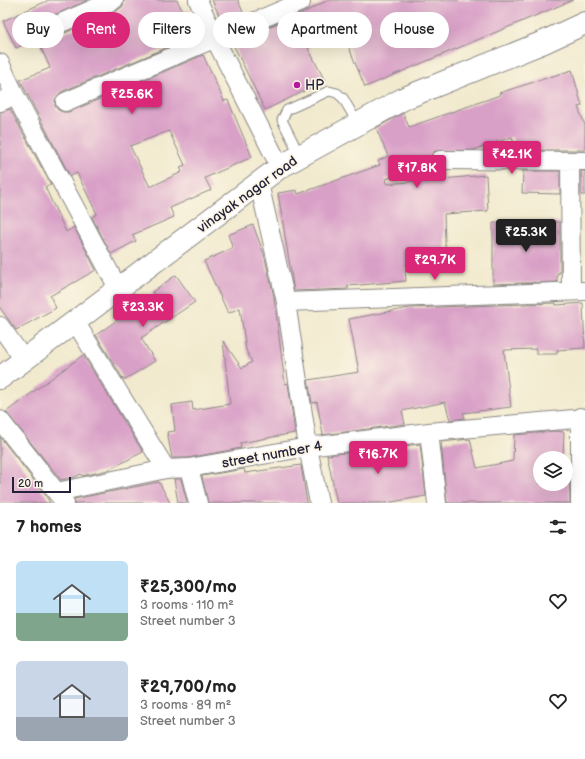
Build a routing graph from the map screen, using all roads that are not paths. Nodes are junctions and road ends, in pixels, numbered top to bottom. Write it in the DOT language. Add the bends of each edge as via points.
graph roads {
  1 [pos="114,0"];
  2 [pos="198,0"];
  3 [pos="301,2"];
  4 [pos="269,16"];
  5 [pos="64,22"];
  6 [pos="585,23"];
  7 [pos="213,34"];
  8 [pos="213,40"];
  9 [pos="220,48"];
  10 [pos="0,63"];
  11 [pos="8,98"];
  12 [pos="65,102"];
  13 [pos="358,124"];
  14 [pos="300,156"];
  15 [pos="440,160"];
  16 [pos="577,161"];
  17 [pos="280,167"];
  18 [pos="259,183"];
  19 [pos="120,290"];
  20 [pos="578,290"];
  21 [pos="286,302"];
  22 [pos="76,323"];
  23 [pos="0,326"];
  24 [pos="25,360"];
  25 [pos="0,378"];
  26 [pos="582,418"];
  27 [pos="0,420"];
  28 [pos="429,432"];
  29 [pos="308,446"];
  30 [pos="189,468"];
  31 [pos="166,469"];
  32 [pos="61,498"];
  33 [pos="198,503"];
  34 [pos="318,503"];
  35 [pos="437,503"];
  36 [pos="580,503"];
  1 -- 5 [label="street"];
  2 -- 7 [label="street"];
  3 -- 4 [label="street"];
  6 -- 13 [label="street, vinayak nagar road" via="405,98"];
  8 -- 12 [label="street"];
  9 -- 17 [label="street"];
  10 -- 11 [label="street"];
  11 -- 19 [label="street"];
  13 -- 14 [label="street, vinayak nagar road"];
  13 -- 14 [label="lane" via="343,98 329,91 287,110 282,120"];
  14 -- 17 [label="street, vinayak nagar road"];
  15 -- 16 [label="street"];
  16 -- 20 [label="street"];
  17 -- 18 [label="street, vinayak nagar road"];
  18 -- 19 [label="street, vinayak nagar road"];
  18 -- 21 [label="street"];
  19 -- 22 [label="street, vinayak nagar road"];
  20 -- 21 [label="street"];
  21 -- 29 [label="street"];
  22 -- 24 [label="street, vinayak nagar road"];
  22 -- 31 [label="street"];
  23 -- 24 [label="street"];
  24 -- 25 [label="street, vinayak nagar road"];
  26 -- 28 [label="street, street number 4"];
  26 -- 36 [label="street"];
  27 -- 32 [label="street"];
  28 -- 29 [label="street, street number 4"];
  28 -- 35 [label="street"];
  29 -- 30 [label="street, street number 4"];
  29 -- 34 [label="street"];
  30 -- 31 [label="street, street number 4"];
  30 -- 33 [label="street"];
  31 -- 32 [label="street, street number 4"];
}
